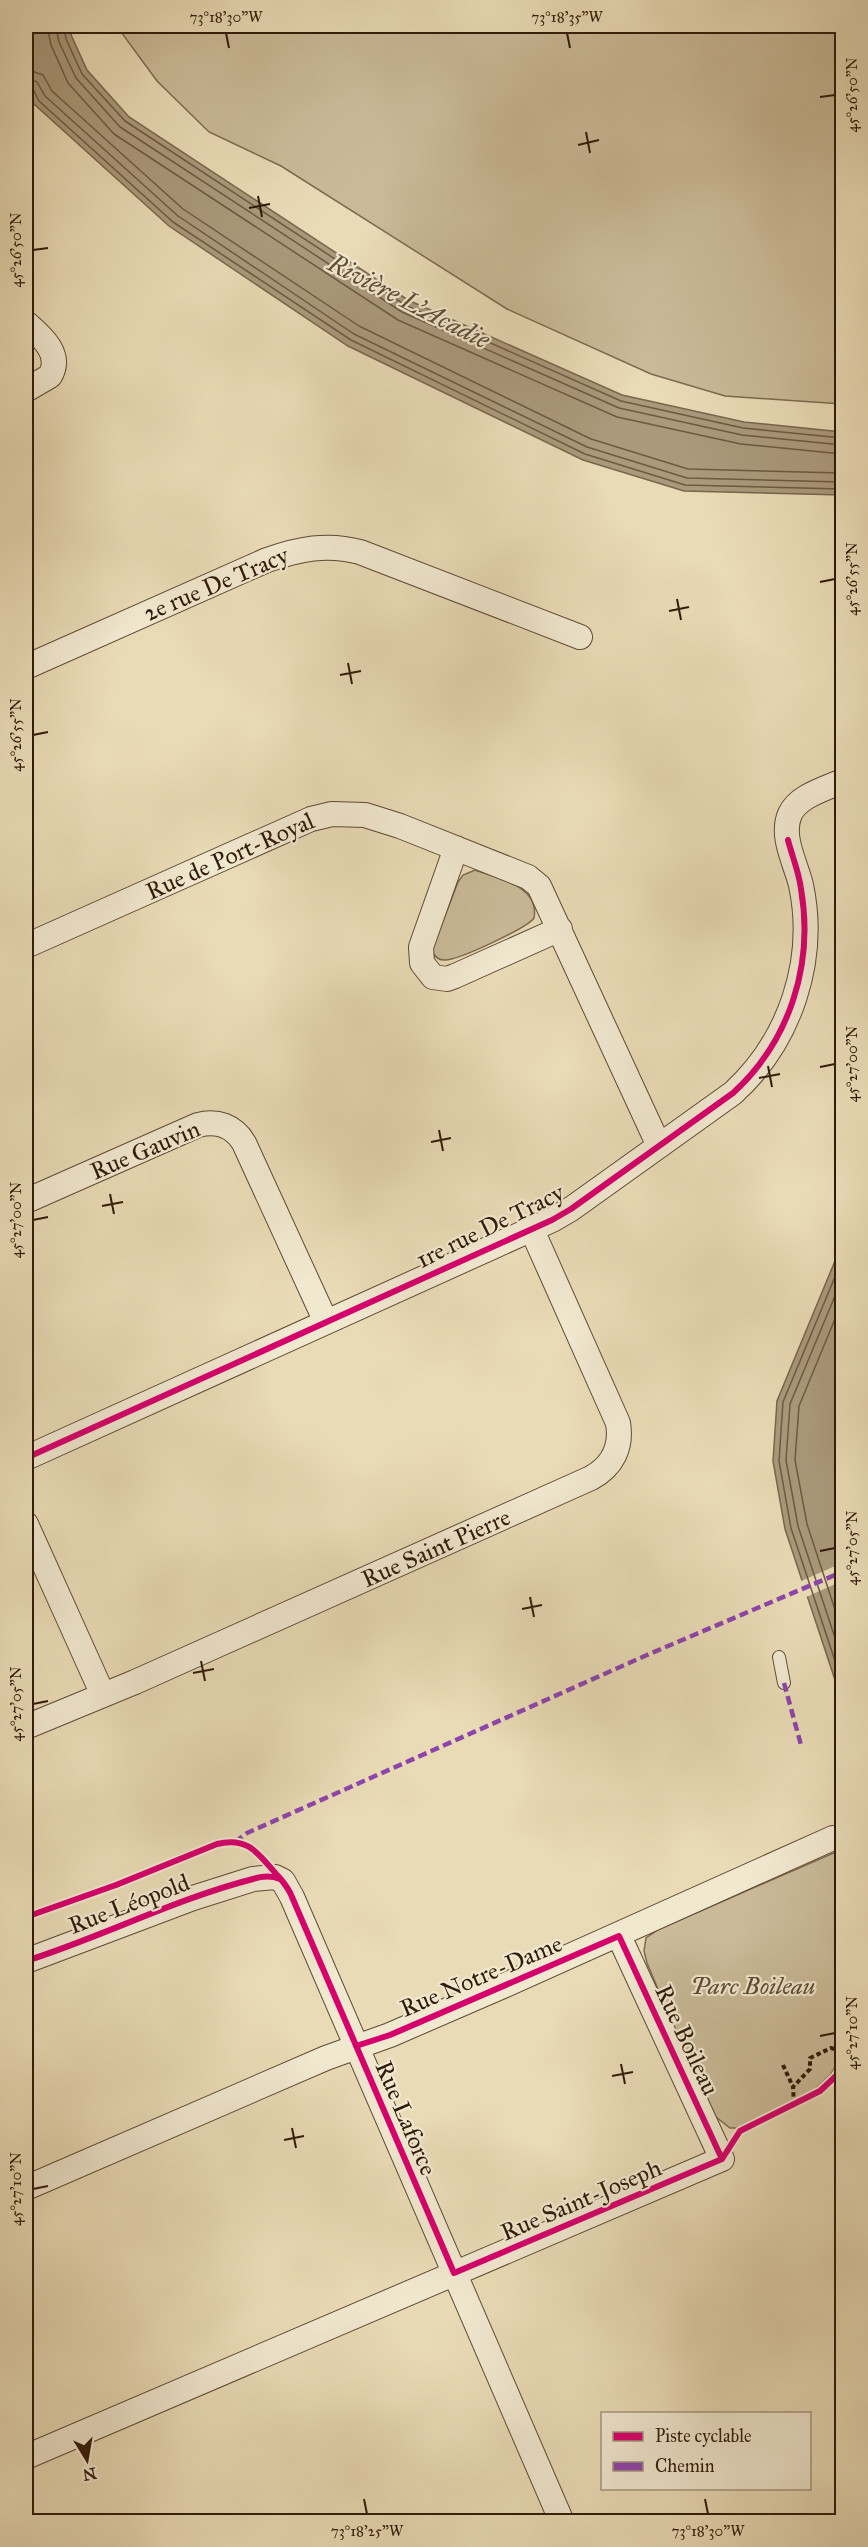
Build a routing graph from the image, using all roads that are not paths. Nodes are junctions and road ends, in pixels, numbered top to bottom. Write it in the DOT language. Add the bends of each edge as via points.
graph roads {
  1 [pos="26,323"];
  2 [pos="26,390"];
  3 [pos="580,637"];
  4 [pos="26,667"];
  5 [pos="843,781"];
  6 [pos="456,848"];
  7 [pos="560,929"];
  8 [pos="26,946"];
  9 [pos="659,1146"];
  10 [pos="26,1201"];
  11 [pos="532,1230"];
  12 [pos="326,1322"];
  13 [pos="26,1458"];
  14 [pos="26,1524"];
  15 [pos="779,1657"];
  16 [pos="784,1683"];
  17 [pos="103,1695"];
  18 [pos="26,1726"];
  19 [pos="833,1838"];
  20 [pos="280,1879"];
  21 [pos="620,1936"];
  22 [pos="26,1961"];
  23 [pos="356,2046"];
  24 [pos="722,2159"];
  25 [pos="26,2188"];
  26 [pos="454,2273"];
  27 [pos="26,2457"];
  28 [pos="562,2522"];
  1 -- 2 [label="street" via="47,342 53,362 50,376"];
  3 -- 4 [label="street, 2e rue De Tracy" via="360,552 323,546 267,560"];
  5 -- 9 [label="street, 1re rue De Tracy" via="797,804 787,822 805,929 801,970 785,1022 770,1051 744,1082"];
  6 -- 7 [label="street, Rue de Port-Royal" via="534,880"];
  6 -- 7 [label="street" via="421,947 422,963 433,978 455,976"];
  6 -- 8 [label="street, Rue de Port-Royal" via="365,816 322,816"];
  7 -- 9 [label="street, Rue de Port-Royal"];
  9 -- 11 [label="street, 1re rue De Tracy" via="571,1209"];
  10 -- 12 [label="street, Rue Gauvin" via="198,1125 226,1126 237,1132 244,1143"];
  11 -- 12 [label="street, 1re rue De Tracy"];
  11 -- 17 [label="street, Rue Saint Pierre" via="618,1423 618,1445 609,1465 591,1478"];
  12 -- 13 [label="street, 1re rue De Tracy"];
  14 -- 17 [label="street"];
  15 -- 16 [label="lane"];
  17 -- 18 [label="street, Rue Saint Pierre"];
  19 -- 21 [label="street, Rue Notre-Dame"];
  20 -- 22 [label="street, Rue Léopold" via="258,1878 207,1893"];
  20 -- 23 [label="street, Rue Laforce" via="292,1897"];
  21 -- 23 [label="street, Rue Notre-Dame"];
  21 -- 24 [label="street, Rue Boileau"];
  23 -- 25 [label="street, Rue Notre-Dame"];
  23 -- 26 [label="street, Rue Laforce"];
  24 -- 26 [label="street, Rue Saint-Joseph"];
  26 -- 27 [label="street, Rue Saint-Joseph"];
  26 -- 28 [label="street, Rue Laforce"];
}
